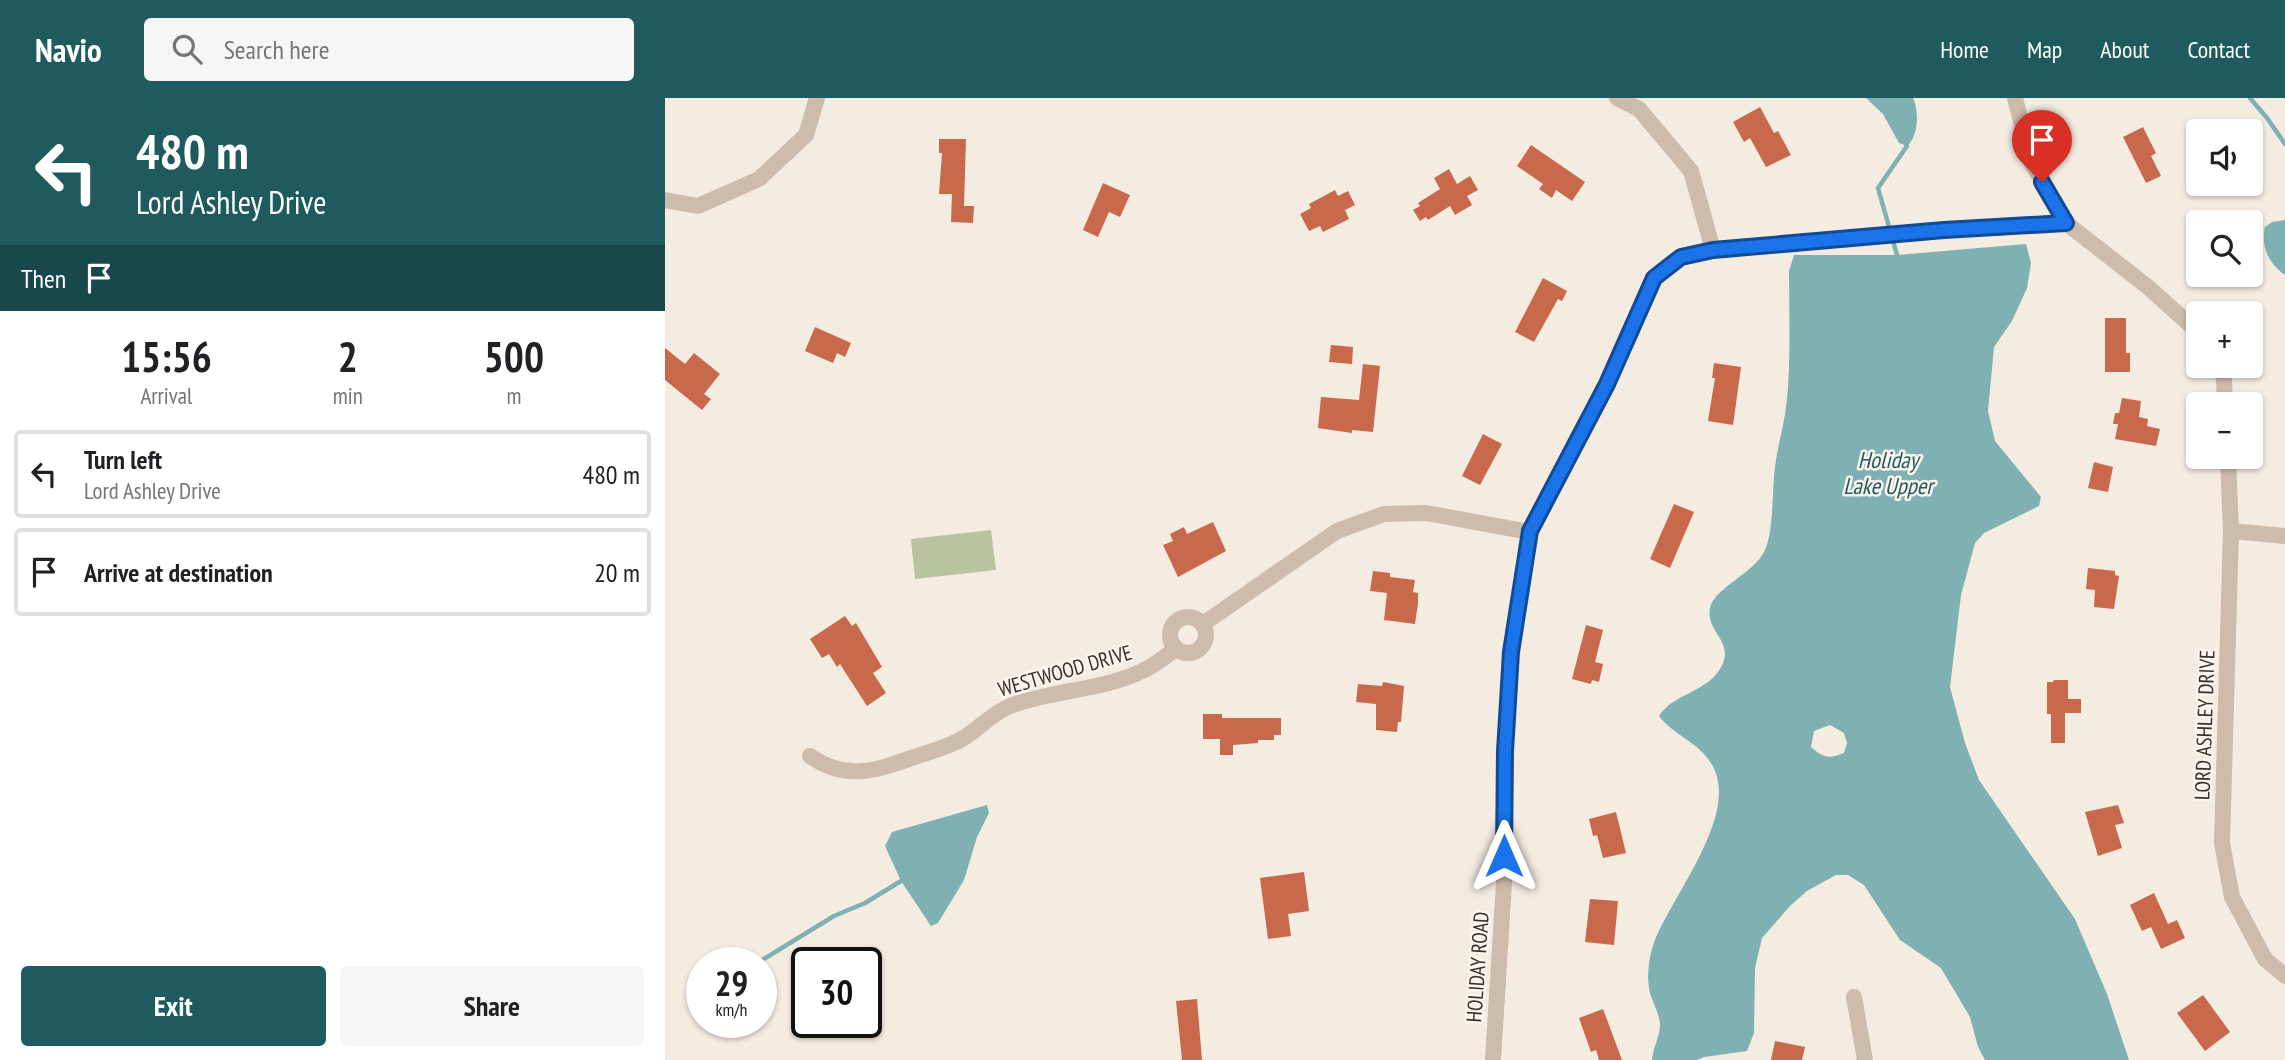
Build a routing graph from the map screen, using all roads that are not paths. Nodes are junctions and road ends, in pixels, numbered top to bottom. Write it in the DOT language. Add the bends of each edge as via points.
graph roads {
  1 [pos="817,98"];
  2 [pos="1617,98"];
  3 [pos="2015,98"];
  4 [pos="665,200"];
  5 [pos="2066,223"];
  6 [pos="1713,250"];
  7 [pos="2186,321"];
  8 [pos="2228,469"];
  9 [pos="1530,531"];
  10 [pos="2231,531"];
  11 [pos="2285,536"];
  12 [pos="1203,624"];
  13 [pos="1176,649"];
  14 [pos="810,757"];
  15 [pos="2285,976"];
  16 [pos="1854,997"];
  17 [pos="1493,1060"];
  18 [pos="1865,1060"];
  1 -- 4 [label="street" via="806,135 759,179 698,206"];
  2 -- 6 [label="street" via="1639,109 1691,171"];
  3 -- 5 [label="street" via="2031,161"];
  5 -- 6 [label="street, HOLIDAY ROAD"];
  5 -- 7 [label="street"];
  6 -- 9 [label="street, HOLIDAY ROAD" via="1681,257 1654,278 1607,384"];
  8 -- 10 [label="street, LORD ASHLEY DRIVE"];
  9 -- 12 [label="street" via="1426,513 1384,514 1337,531"];
  9 -- 17 [label="street, HOLIDAY ROAD" via="1511,652"];
  10 -- 11 [label="street"];
  10 -- 15 [label="street, LORD ASHLEY DRIVE" via="2223,844 2232,897 2265,959"];
  12 -- 13 [label="street, WESTWOOD DRIVE" via="1205,641 1198,650"];
  12 -- 13 [label="street" via="1194,617 1176,620 1170,631"];
  13 -- 14 [label="street, WESTWOOD DRIVE" via="1153,666 1112,683 1013,705 951,744 896,764 838,771"];
  16 -- 18 [label="street"];
}
